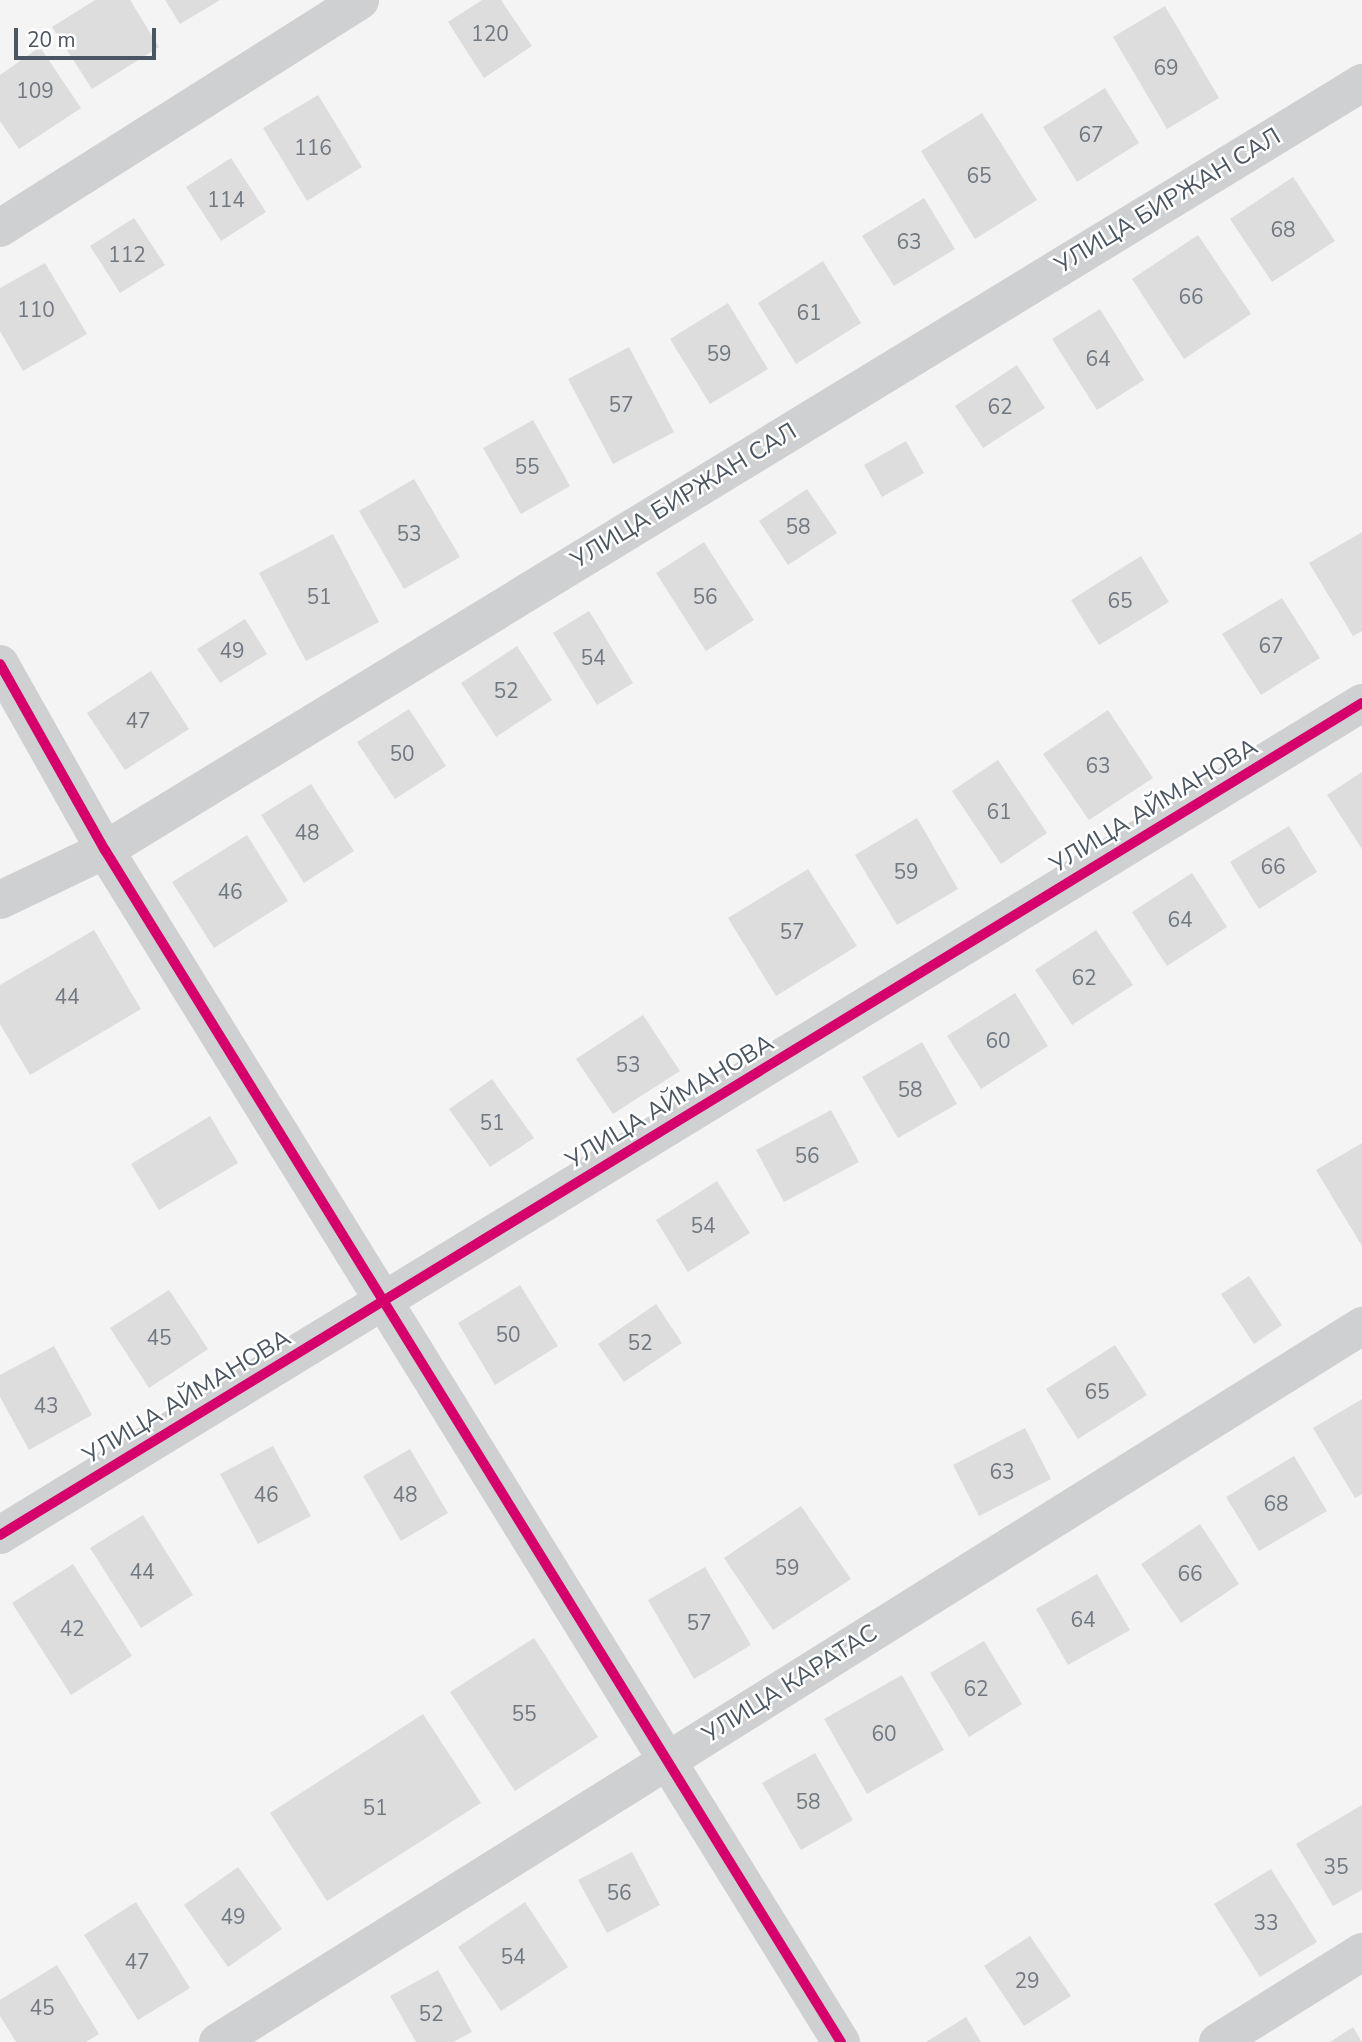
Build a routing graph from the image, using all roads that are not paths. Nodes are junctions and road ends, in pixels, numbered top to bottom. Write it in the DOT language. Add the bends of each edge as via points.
graph roads {
  1 [pos="360,0"];
  2 [pos="1362,83"];
  3 [pos="0,228"];
  4 [pos="0,664"];
  5 [pos="1362,703"];
  6 [pos="105,850"];
  7 [pos="0,901"];
  8 [pos="384,1301"];
  9 [pos="1362,1326"];
  10 [pos="0,1535"];
  11 [pos="668,1761"];
  12 [pos="1362,1952"];
  13 [pos="218,2042"];
  14 [pos="841,2042"];
  15 [pos="1218,2042"];
  1 -- 3 [label="street"];
  2 -- 6 [label="street, УЛИЦА БИРЖАН САЛ"];
  4 -- 6 [label="street"];
  5 -- 8 [label="street, УЛИЦА АЙМАНОВА"];
  6 -- 7 [label="street, УЛИЦА БИРЖАН САЛ"];
  6 -- 8 [label="street"];
  8 -- 10 [label="street, УЛИЦА АЙМАНОВА"];
  8 -- 11 [label="street"];
  9 -- 11 [label="street, УЛИЦА КАРАТАС"];
  11 -- 13 [label="street, УЛИЦА КАРАТАС"];
  11 -- 14 [label="street"];
  12 -- 15 [label="street"];
}
